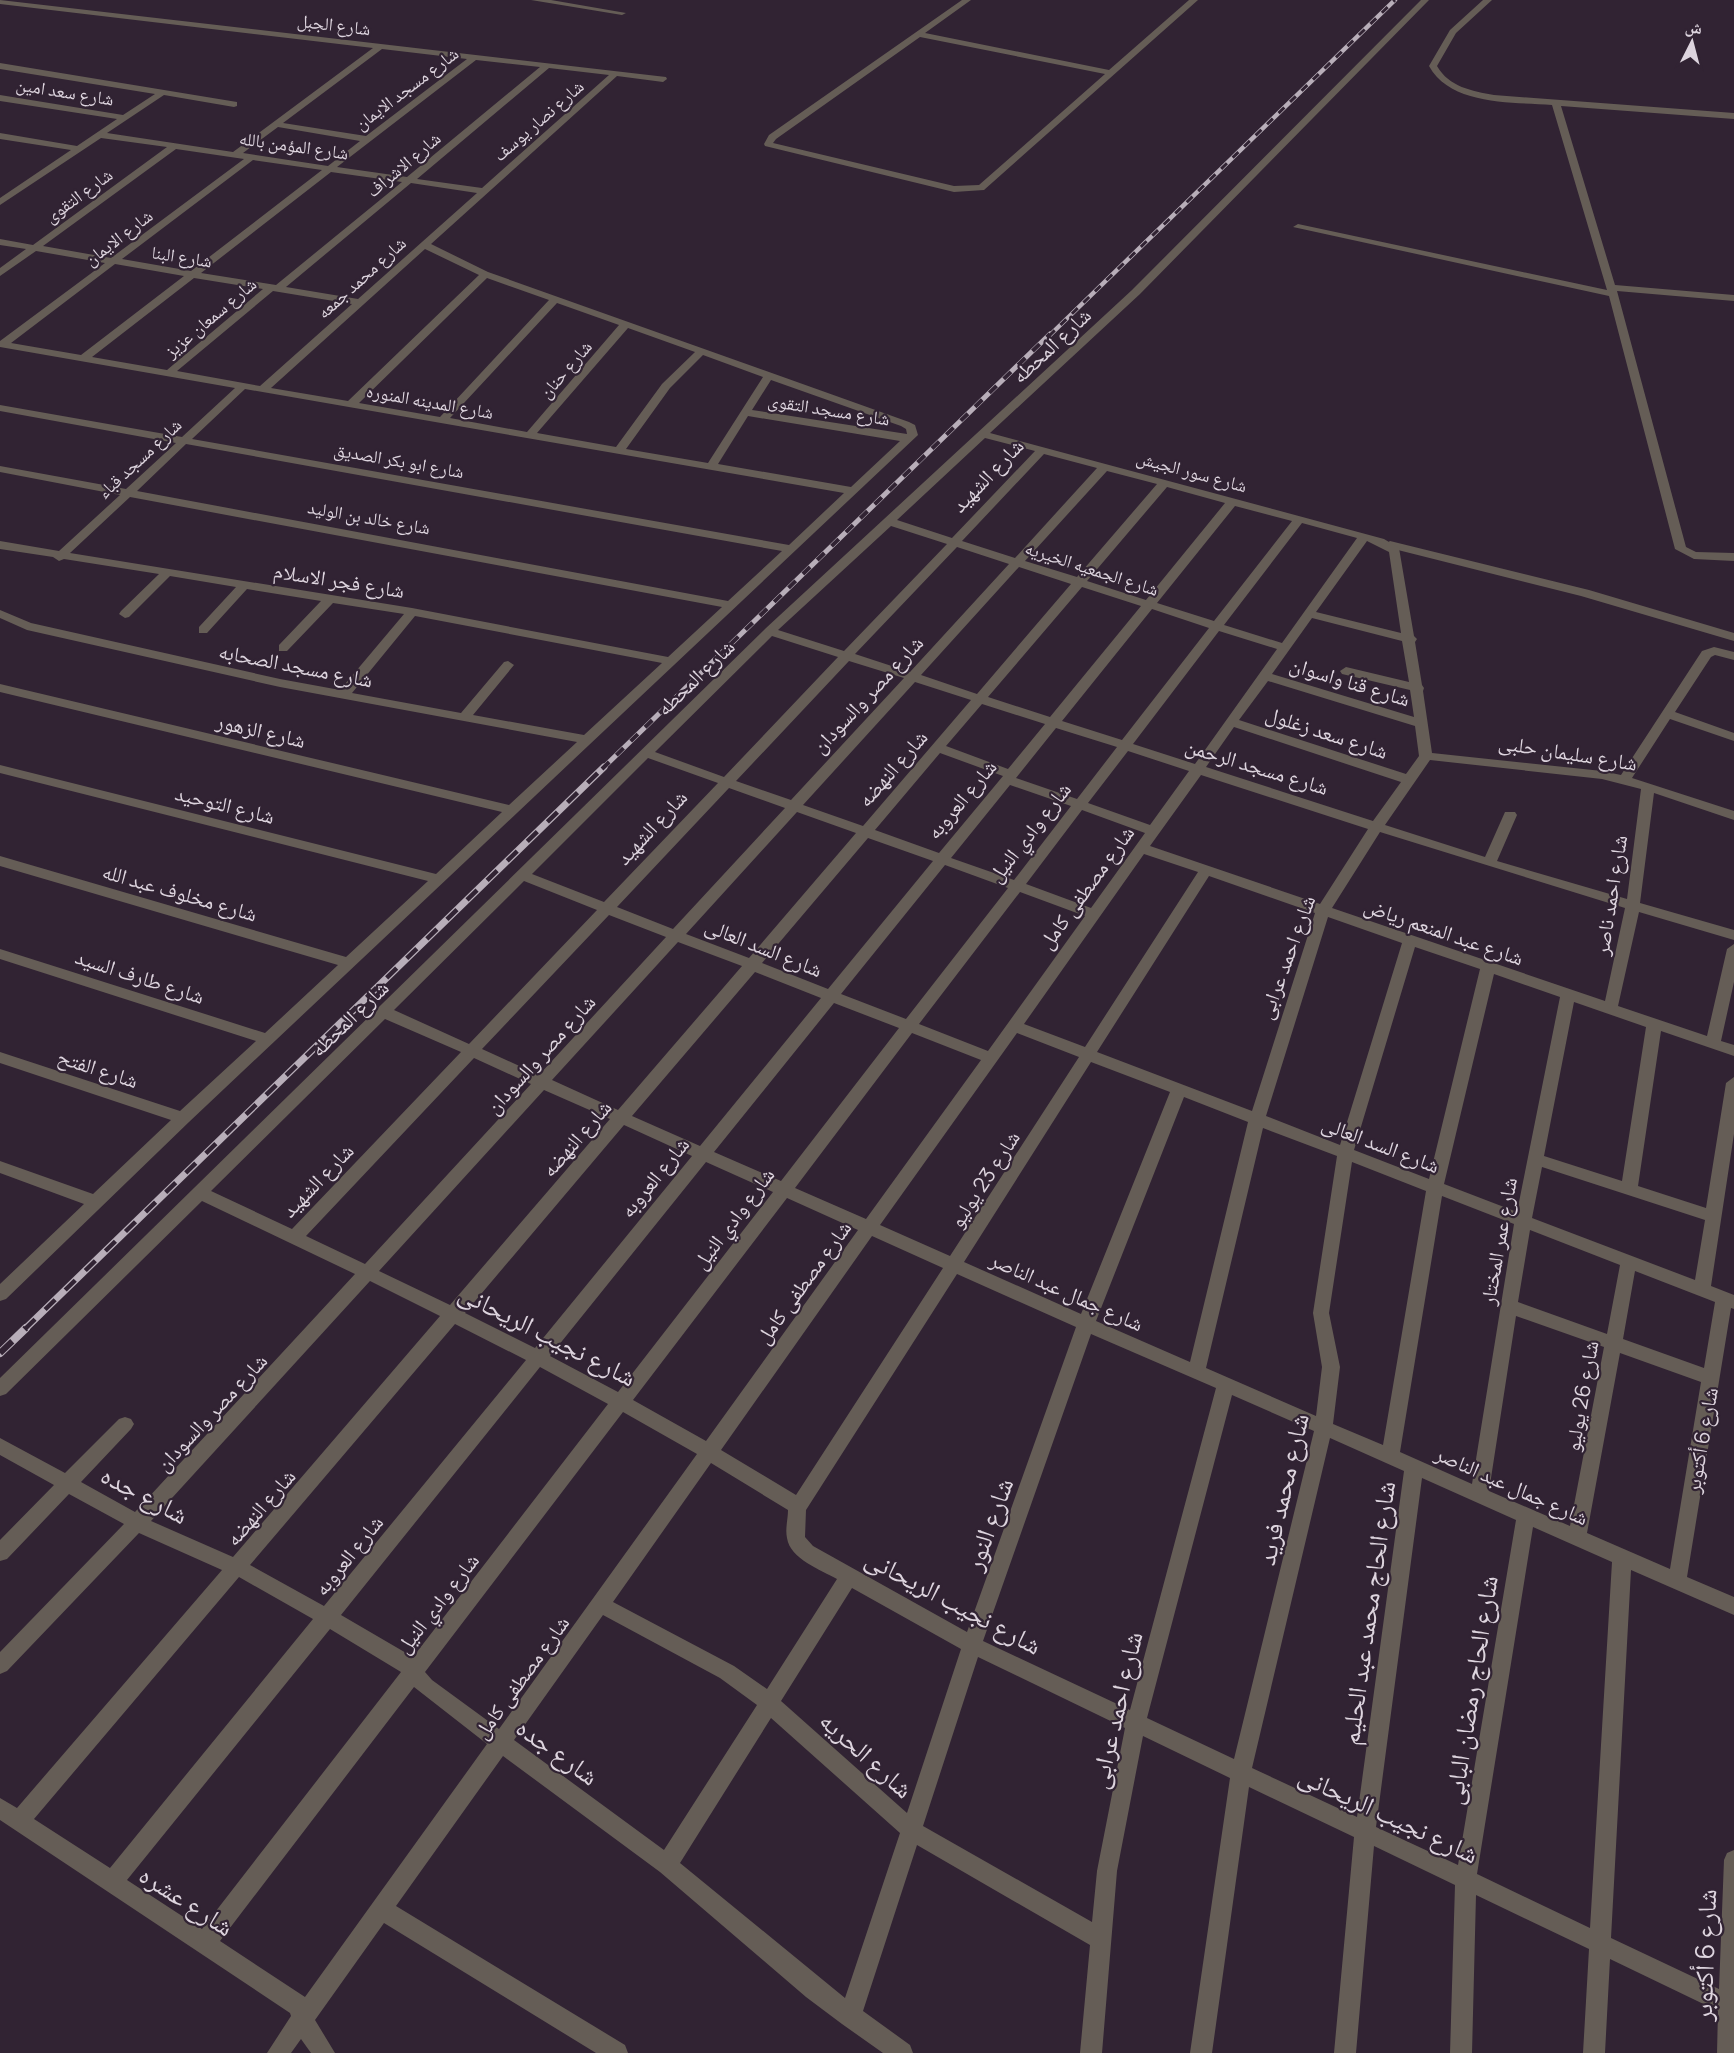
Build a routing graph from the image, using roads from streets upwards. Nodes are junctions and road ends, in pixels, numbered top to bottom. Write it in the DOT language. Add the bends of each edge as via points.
graph roads {
  1 [pos="535,0"];
  2 [pos="967,0"];
  3 [pos="1194,0"];
  4 [pos="1425,0"];
  5 [pos="1488,0"];
  6 [pos="0,2"];
  7 [pos="622,13"];
  8 [pos="918,34"];
  9 [pos="381,46"];
  10 [pos="474,57"];
  11 [pos="0,66"];
  12 [pos="547,66"];
  13 [pos="1110,73"];
  14 [pos="615,74"];
  15 [pos="663,80"];
  16 [pos="164,92"];
  17 [pos="0,98"];
  18 [pos="1556,103"];
  19 [pos="234,104"];
  20 [pos="1734,116"];
  21 [pos="125,118"];
  22 [pos="276,124"];
  23 [pos="100,135"];
  24 [pos="0,136"];
  25 [pos="366,139"];
  26 [pos="176,145"];
  27 [pos="79,149"];
  28 [pos="237,153"];
  29 [pos="253,156"];
  30 [pos="330,167"];
  31 [pos="411,179"];
  32 [pos="483,191"];
  33 [pos="0,202"];
  34 [pos="1298,227"];
  35 [pos="0,242"];
  36 [pos="423,244"];
  37 [pos="34,248"];
  38 [pos="114,261"];
  39 [pos="0,273"];
  40 [pos="192,274"];
  41 [pos="485,274"];
  42 [pos="275,288"];
  43 [pos="1612,291"];
  44 [pos="1734,298"];
  45 [pos="555,300"];
  46 [pos="358,302"];
  47 [pos="626,324"];
  48 [pos="2,344"];
  49 [pos="702,351"];
  50 [pos="84,358"];
  51 [pos="169,373"];
  52 [pos="769,375"];
  53 [pos="243,386"];
  54 [pos="263,389"];
  55 [pos="351,404"];
  56 [pos="0,408"];
  57 [pos="745,412"];
  58 [pos="443,420"];
  59 [pos="983,434"];
  60 [pos="530,435"];
  61 [pos="909,439"];
  62 [pos="184,441"];
  63 [pos="1043,449"];
  64 [pos="619,450"];
  65 [pos="711,466"];
  66 [pos="1105,466"];
  67 [pos="0,469"];
  68 [pos="1165,482"];
  69 [pos="854,491"];
  70 [pos="129,493"];
  71 [pos="1233,501"];
  72 [pos="1299,519"];
  73 [pos="888,521"];
  74 [pos="1364,537"];
  75 [pos="954,542"];
  76 [pos="0,545"];
  77 [pos="1390,545"];
  78 [pos="792,549"];
  79 [pos="59,557"];
  80 [pos="1734,558"];
  81 [pos="1017,562"];
  82 [pos="167,573"];
  83 [pos="1079,582"];
  84 [pos="244,585"];
  85 [pos="330,598"];
  86 [pos="731,605"];
  87 [pos="1149,605"];
  88 [pos="412,612"];
  89 [pos="0,614"];
  90 [pos="125,614"];
  91 [pos="1309,614"];
  92 [pos="1216,626"];
  93 [pos="203,630"];
  94 [pos="770,631"];
  95 [pos="1734,637"];
  96 [pos="1411,639"];
  97 [pos="283,648"];
  98 [pos="1285,648"];
  99 [pos="847,655"];
  100 [pos="1734,656"];
  101 [pos="671,661"];
  102 [pos="508,665"];
  103 [pos="1346,671"];
  104 [pos="1265,676"];
  105 [pos="912,677"];
  106 [pos="0,688"];
  107 [pos="1418,688"];
  108 [pos="344,694"];
  109 [pos="980,699"];
  110 [pos="1666,713"];
  111 [pos="464,717"];
  112 [pos="1232,722"];
  113 [pos="1053,723"];
  114 [pos="1423,724"];
  115 [pos="1734,736"];
  116 [pos="587,740"];
  117 [pos="1124,746"];
  118 [pos="938,748"];
  119 [pos="646,753"];
  120 [pos="1426,756"];
  121 [pos="0,769"];
  122 [pos="1197,770"];
  123 [pos="1009,776"];
  124 [pos="1625,779"];
  125 [pos="1410,780"];
  126 [pos="725,781"];
  127 [pos="1648,786"];
  128 [pos="1079,804"];
  129 [pos="793,806"];
  130 [pos="512,810"];
  131 [pos="1510,815"];
  132 [pos="1734,816"];
  133 [pos="1377,826"];
  134 [pos="864,831"];
  135 [pos="1154,831"];
  136 [pos="1141,848"];
  137 [pos="940,859"];
  138 [pos="0,861"];
  139 [pos="1489,863"];
  140 [pos="1206,870"];
  141 [pos="521,875"];
  142 [pos="439,879"];
  143 [pos="1015,886"];
  144 [pos="1633,906"];
  145 [pos="607,908"];
  146 [pos="1323,911"];
  147 [pos="1094,914"];
  148 [pos="676,935"];
  149 [pos="1734,935"];
  150 [pos="1410,941"];
  151 [pos="1734,949"];
  152 [pos="0,954"];
  153 [pos="349,963"];
  154 [pos="752,964"];
  155 [pos="1488,968"];
  156 [pos="831,996"];
  157 [pos="1568,996"];
  158 [pos="1610,1010"];
  159 [pos="384,1012"];
  160 [pos="1654,1025"];
  161 [pos="909,1026"];
  162 [pos="1014,1026"];
  163 [pos="268,1039"];
  164 [pos="1713,1044"];
  165 [pos="471,1050"];
  166 [pos="1734,1051"];
  167 [pos="1088,1054"];
  168 [pos="0,1057"];
  169 [pos="991,1058"];
  170 [pos="542,1083"];
  171 [pos="1734,1083"];
  172 [pos="1179,1089"];
  173 [pos="183,1118"];
  174 [pos="621,1118"];
  175 [pos="1257,1119"];
  176 [pos="1345,1153"];
  177 [pos="702,1154"];
  178 [pos="1536,1159"];
  179 [pos="0,1167"];
  180 [pos="1435,1187"];
  181 [pos="783,1190"];
  182 [pos="1629,1190"];
  183 [pos="198,1192"];
  184 [pos="97,1202"];
  185 [pos="1714,1217"];
  186 [pos="1523,1221"];
  187 [pos="869,1228"];
  188 [pos="294,1238"];
  189 [pos="1629,1261"];
  190 [pos="953,1265"];
  191 [pos="367,1273"];
  192 [pos="2,1289"];
  193 [pos="1702,1289"];
  194 [pos="1729,1300"];
  195 [pos="1509,1306"];
  196 [pos="452,1315"];
  197 [pos="1086,1324"];
  198 [pos="1613,1344"];
  199 [pos="536,1358"];
  200 [pos="1196,1372"];
  201 [pos="1711,1378"];
  202 [pos="1226,1385"];
  203 [pos="0,1389"];
  204 [pos="621,1402"];
  205 [pos="125,1424"];
  206 [pos="1324,1428"];
  207 [pos="0,1446"];
  208 [pos="708,1452"];
  209 [pos="1390,1456"];
  210 [pos="1414,1467"];
  211 [pos="68,1484"];
  212 [pos="1479,1496"];
  213 [pos="797,1509"];
  214 [pos="1526,1515"];
  215 [pos="137,1523"];
  216 [pos="1577,1538"];
  217 [pos="0,1554"];
  218 [pos="1622,1557"];
  219 [pos="237,1567"];
  220 [pos="849,1576"];
  221 [pos="1677,1581"];
  222 [pos="601,1605"];
  223 [pos="1734,1606"];
  224 [pos="327,1617"];
  225 [pos="972,1645"];
  226 [pos="0,1665"];
  227 [pos="414,1670"];
  228 [pos="769,1703"];
  229 [pos="1136,1723"];
  230 [pos="500,1743"];
  231 [pos="1241,1773"];
  232 [pos="0,1808"];
  233 [pos="19,1821"];
  234 [pos="911,1830"];
  235 [pos="1365,1833"];
  236 [pos="1734,1860"];
  237 [pos="667,1865"];
  238 [pos="1466,1880"];
  239 [pos="112,1882"];
  240 [pos="381,1909"];
  241 [pos="1101,1939"];
  242 [pos="204,1944"];
  243 [pos="1598,1944"];
  244 [pos="1732,2005"];
  245 [pos="304,2016"];
  246 [pos="850,2016"];
  247 [pos="278,2053"];
  248 [pos="324,2053"];
  249 [pos="617,2053"];
  250 [pos="902,2053"];
  251 [pos="1091,2053"];
  252 [pos="1201,2053"];
  253 [pos="1345,2053"];
  254 [pos="1461,2053"];
  255 [pos="1594,2053"];
  256 [pos="1728,2053"];
  1 -- 7 [label="street"];
  2 -- 8 [label="street"];
  3 -- 13 [label="street"];
  4 -- 59 [label="street, شارع المحطه" via="1136,292"];
  5 -- 18 [label="street" via="1446,41 1432,66 1436,74 1444,82 1474,94"];
  6 -- 9 [label="street, شارع الجبل"];
  8 -- 13 [label="street"];
  8 -- 13 [label="street" via="772,137 768,144 954,189 973,190 985,184"];
  9 -- 10 [label="street, شارع الجبل"];
  9 -- 22 [label="street"];
  10 -- 12 [label="street, شارع الجبل"];
  10 -- 25 [label="street, شارع مسجد الايمان"];
  11 -- 16 [label="street"];
  12 -- 14 [label="street, شارع الجبل"];
  12 -- 31 [label="street, شارع الاشراف"];
  14 -- 15 [label="street, شارع الجبل"];
  14 -- 32 [label="street, شارع نصار يوسف"];
  16 -- 19 [label="street"];
  16 -- 21 [label="street"];
  17 -- 21 [label="street, شارع سعد امين"];
  18 -- 20 [label="street"];
  18 -- 43 [label="street"];
  21 -- 23 [label="street"];
  22 -- 25 [label="street"];
  22 -- 28 [label="street"];
  23 -- 26 [label="street, شارع المؤمن بالله"];
  23 -- 27 [label="street"];
  24 -- 27 [label="street"];
  25 -- 30 [label="street, شارع مسجد الايمان"];
  26 -- 28 [label="street, شارع المؤمن بالله"];
  26 -- 37 [label="street, شارع التقوى"];
  27 -- 33 [label="street"];
  28 -- 29 [label="street, شارع المؤمن بالله"];
  29 -- 30 [label="street, شارع المؤمن بالله"];
  29 -- 38 [label="street, شارع الايمان"];
  30 -- 31 [label="street, شارع المؤمن بالله"];
  30 -- 40 [label="street, شارع مسجد الايمان"];
  31 -- 32 [label="street, شارع المؤمن بالله"];
  31 -- 42 [label="street, شارع الاشراف"];
  32 -- 36 [label="street, شارع محمد جمعه"];
  34 -- 43 [label="street"];
  35 -- 37 [label="street, شارع البنا"];
  36 -- 41 [label="street"];
  36 -- 46 [label="street, شارع محمد جمعه"];
  37 -- 38 [label="street, شارع البنا"];
  37 -- 39 [label="street, شارع التقوى"];
  38 -- 40 [label="street, شارع البنا"];
  38 -- 48 [label="street, شارع الايمان"];
  40 -- 42 [label="street, شارع البنا"];
  40 -- 50 [label="street, شارع مسجد الايمان"];
  41 -- 45 [label="street"];
  41 -- 55 [label="street"];
  42 -- 46 [label="street, شارع البنا"];
  42 -- 51 [label="street, شارع سمعان عزيز"];
  43 -- 44 [label="street"];
  43 -- 80 [label="street" via="1681,549 1694,555"];
  45 -- 47 [label="street"];
  45 -- 58 [label="street"];
  46 -- 54 [label="street, شارع محمد جمعه"];
  47 -- 49 [label="street"];
  47 -- 60 [label="street, شارع حنان"];
  48 -- 50 [label="street, شارع المدينه المنوره"];
  49 -- 52 [label="street"];
  49 -- 64 [label="street" via="666,386"];
  50 -- 51 [label="street, شارع المدينه المنوره"];
  51 -- 53 [label="street, شارع المدينه المنوره"];
  52 -- 57 [label="street"];
  52 -- 61 [label="street" via="911,427 914,430"];
  53 -- 54 [label="street, شارع المدينه المنوره"];
  53 -- 62 [label="street, شارع مسجد قباء"];
  54 -- 55 [label="street, شارع المدينه المنوره"];
  55 -- 58 [label="street, شارع المدينه المنوره"];
  56 -- 62 [label="street, شارع ابو بكر الصديق"];
  57 -- 61 [label="street, شارع مسجد التقوى"];
  57 -- 65 [label="street"];
  58 -- 60 [label="street, شارع المدينه المنوره"];
  59 -- 63 [label="street, شارع سور الجيش"];
  59 -- 73 [label="street, شارع المحطه"];
  60 -- 64 [label="street, شارع المدينه المنوره"];
  61 -- 69 [label="street, شارع المحطه"];
  62 -- 70 [label="street, شارع مسجد قباء"];
  62 -- 78 [label="street, شارع ابو بكر الصديق"];
  63 -- 66 [label="street, شارع سور الجيش"];
  63 -- 75 [label="street, شارع الشهيد"];
  64 -- 65 [label="street, شارع المدينه المنوره"];
  65 -- 69 [label="street, شارع المدينه المنوره"];
  66 -- 68 [label="street, شارع سور الجيش"];
  66 -- 81 [label="street, شارع مصر والسودان"];
  67 -- 70 [label="street, شارع خالد بن الوليد"];
  68 -- 71 [label="street, شارع سور الجيش"];
  68 -- 83 [label="street, شارع النهضه"];
  69 -- 78 [label="street, شارع المحطه"];
  70 -- 79 [label="street, شارع مسجد قباء"];
  70 -- 86 [label="street, شارع خالد بن الوليد"];
  71 -- 72 [label="street, شارع سور الجيش"];
  71 -- 87 [label="street, شارع العروبه"];
  72 -- 74 [label="street, شارع سور الجيش"];
  72 -- 92 [label="street, شارع وادي النيل"];
  73 -- 75 [label="street, شارع الجمعيه الخيريه"];
  73 -- 94 [label="street, شارع المحطه"];
  74 -- 77 [label="street, شارع سور الجيش"];
  74 -- 91 [label="street, شارع مصطفى كامل"];
  75 -- 81 [label="street, شارع الجمعيه الخيريه"];
  75 -- 99 [label="street, شارع الشهيد"];
  76 -- 79 [label="street, شارع فجر الاسلام"];
  77 -- 95 [label="street, شارع سور الجيش" via="1586,593"];
  77 -- 96 [label="street" via="1395,550"];
  78 -- 86 [label="street, شارع المحطه"];
  79 -- 82 [label="street, شارع فجر الاسلام"];
  81 -- 83 [label="street, شارع الجمعيه الخيريه"];
  81 -- 105 [label="street, شارع مصر والسودان"];
  82 -- 84 [label="street, شارع فجر الاسلام"];
  82 -- 90 [label="street"];
  83 -- 87 [label="street, شارع الجمعيه الخيريه"];
  83 -- 109 [label="street, شارع النهضه"];
  84 -- 85 [label="street, شارع فجر الاسلام"];
  84 -- 93 [label="street"];
  85 -- 88 [label="street, شارع فجر الاسلام"];
  85 -- 97 [label="street"];
  86 -- 101 [label="street, شارع المحطه"];
  87 -- 92 [label="street, شارع الجمعيه الخيريه"];
  87 -- 113 [label="street, شارع العروبه"];
  88 -- 101 [label="street, شارع فجر الاسلام"];
  88 -- 108 [label="street"];
  89 -- 108 [label="street, شارع مسجد الصحابه" via="39,628"];
  91 -- 96 [label="street"];
  91 -- 98 [label="street, شارع مصطفى كامل"];
  92 -- 98 [label="street, شارع الجمعيه الخيريه"];
  92 -- 117 [label="street, شارع وادي النيل"];
  94 -- 99 [label="street, شارع مسجد الرحمن"];
  94 -- 119 [label="street, شارع المحطه"];
  96 -- 107 [label="street"];
  98 -- 104 [label="street, شارع مصطفى كامل"];
  99 -- 105 [label="street, شارع مسجد الرحمن"];
  99 -- 126 [label="street, شارع الشهيد"];
  100 -- 110 [label="street" via="1714,651 1706,654"];
  101 -- 116 [label="street, شارع المحطه"];
  102 -- 111 [label="street"];
  103 -- 107 [label="street"];
  104 -- 112 [label="street, شارع مصطفى كامل"];
  104 -- 114 [label="street, شارع قنا واسوان"];
  105 -- 109 [label="street, شارع مسجد الرحمن"];
  105 -- 129 [label="street, شارع مصر والسودان"];
  106 -- 130 [label="street, شارع الزهور"];
  107 -- 114 [label="street"];
  108 -- 111 [label="street, شارع مسجد الصحابه"];
  109 -- 113 [label="street, شارع مسجد الرحمن"];
  109 -- 118 [label="street, شارع النهضه"];
  110 -- 115 [label="street"];
  110 -- 124 [label="street"];
  111 -- 116 [label="street, شارع مسجد الصحابه"];
  112 -- 122 [label="street, شارع مصطفى كامل"];
  112 -- 125 [label="street, شارع سعد زغلول"];
  113 -- 117 [label="street, شارع مسجد الرحمن"];
  113 -- 123 [label="street, شارع العروبه"];
  114 -- 120 [label="street"];
  116 -- 130 [label="street, شارع المحطه"];
  117 -- 122 [label="street, شارع مسجد الرحمن"];
  117 -- 128 [label="street, شارع وادي النيل"];
  118 -- 123 [label="street"];
  118 -- 134 [label="street, شارع النهضه"];
  119 -- 126 [label="street"];
  119 -- 141 [label="street, شارع المحطه"];
  120 -- 124 [label="street, شارع سليمان حلبى"];
  120 -- 125 [label="street, شارع احمد عرابى"];
  121 -- 142 [label="street, شارع التوحيد"];
  122 -- 133 [label="street, شارع مسجد الرحمن"];
  122 -- 135 [label="street, شارع مصطفى كامل"];
  123 -- 128 [label="street"];
  123 -- 137 [label="street, شارع العروبه"];
  124 -- 127 [label="street, شارع سليمان حلبى"];
  125 -- 133 [label="street, شارع احمد عرابى"];
  126 -- 129 [label="street"];
  126 -- 145 [label="street, شارع الشهيد"];
  127 -- 132 [label="street, شارع سليمان حلبى"];
  127 -- 144 [label="street, شارع احمد ناصر"];
  128 -- 135 [label="street"];
  128 -- 143 [label="street, شارع وادي النيل"];
  129 -- 134 [label="street"];
  129 -- 148 [label="street, شارع مصر والسودان"];
  130 -- 142 [label="street, شارع المحطه"];
  131 -- 139 [label="street"];
  133 -- 139 [label="street, شارع مسجد الرحمن"];
  133 -- 146 [label="street, شارع احمد عرابى"];
  134 -- 137 [label="street"];
  134 -- 154 [label="street, شارع النهضه"];
  135 -- 136 [label="street, شارع مصطفى كامل"];
  136 -- 140 [label="street, شارع عبد المنعم رياض"];
  136 -- 147 [label="street, شارع مصطفى كامل"];
  137 -- 143 [label="street"];
  137 -- 156 [label="street, شارع العروبه"];
  138 -- 153 [label="street, شارع مخلوف عبد الله"];
  139 -- 144 [label="street, شارع مسجد الرحمن"];
  140 -- 146 [label="street, شارع عبد المنعم رياض"];
  140 -- 167 [label="street, شارع 23 يوليو"];
  141 -- 145 [label="street, شارع السد العالى"];
  141 -- 159 [label="street, شارع المحطه"];
  142 -- 153 [label="street, شارع المحطه"];
  143 -- 147 [label="street"];
  143 -- 161 [label="street, شارع وادي النيل"];
  144 -- 149 [label="street, شارع مسجد الرحمن"];
  144 -- 158 [label="street, شارع احمد ناصر"];
  145 -- 148 [label="street, شارع السد العالى"];
  145 -- 165 [label="street, شارع الشهيد"];
  146 -- 150 [label="street, شارع عبد المنعم رياض"];
  146 -- 175 [label="street, شارع احمد عرابى"];
  147 -- 162 [label="street, شارع مصطفى كامل"];
  148 -- 154 [label="street, شارع السد العالى"];
  148 -- 170 [label="street, شارع مصر والسودان"];
  150 -- 155 [label="street, شارع عبد المنعم رياض"];
  150 -- 176 [label="street, شارع محمد فريد"];
  151 -- 164 [label="street"];
  152 -- 163 [label="street, شارع طارف السيد"];
  153 -- 163 [label="street, شارع المحطه"];
  154 -- 156 [label="street, شارع السد العالى"];
  154 -- 174 [label="street, شارع النهضه"];
  155 -- 157 [label="street, شارع عبد المنعم رياض"];
  155 -- 180 [label="street"];
  156 -- 161 [label="street, شارع السد العالى"];
  156 -- 177 [label="street, شارع العروبه"];
  157 -- 158 [label="street, شارع عبد المنعم رياض"];
  157 -- 178 [label="street, شارع عمر المختار"];
  158 -- 160 [label="street, شارع عبد المنعم رياض"];
  159 -- 165 [label="street, شارع جمال عبد الناصر"];
  159 -- 183 [label="street, شارع المحطه"];
  160 -- 164 [label="street, شارع عبد المنعم رياض"];
  160 -- 182 [label="street"];
  161 -- 169 [label="street, شارع السد العالى"];
  161 -- 181 [label="street, شارع وادي النيل"];
  162 -- 167 [label="street, شارع السد العالى"];
  162 -- 169 [label="street, شارع مصطفى كامل"];
  163 -- 173 [label="street, شارع المحطه"];
  164 -- 166 [label="street, شارع عبد المنعم رياض"];
  165 -- 170 [label="street, شارع جمال عبد الناصر"];
  165 -- 188 [label="street, شارع الشهيد"];
  167 -- 172 [label="street, شارع السد العالى"];
  167 -- 190 [label="street, شارع 23 يوليو"];
  168 -- 173 [label="street, شارع الفتح"];
  169 -- 187 [label="street, شارع مصطفى كامل"];
  170 -- 174 [label="street, شارع جمال عبد الناصر"];
  170 -- 191 [label="street, شارع مصر والسودان"];
  171 -- 185 [label="street"];
  172 -- 175 [label="street, شارع السد العالى"];
  172 -- 197 [label="street, شارع النور"];
  173 -- 184 [label="street, شارع المحطه"];
  174 -- 177 [label="street, شارع جمال عبد الناصر"];
  174 -- 196 [label="street, شارع النهضه"];
  175 -- 176 [label="street, شارع السد العالى"];
  175 -- 200 [label="street, شارع احمد عرابى"];
  176 -- 180 [label="street, شارع السد العالى"];
  176 -- 206 [label="street, شارع محمد فريد" via="1321,1313 1331,1367"];
  177 -- 181 [label="street, شارع جمال عبد الناصر"];
  177 -- 199 [label="street, شارع العروبه"];
  178 -- 182 [label="street"];
  178 -- 186 [label="street, شارع عمر المختار"];
  179 -- 184 [label="street"];
  180 -- 186 [label="street, شارع السد العالى"];
  180 -- 209 [label="street"];
  181 -- 187 [label="street, شارع جمال عبد الناصر"];
  181 -- 204 [label="street, شارع وادي النيل"];
  182 -- 185 [label="street"];
  183 -- 188 [label="street, شارع نجيب الريحانى"];
  183 -- 203 [label="street, شارع المحطه"];
  184 -- 192 [label="street, شارع المحطه"];
  185 -- 193 [label="street"];
  186 -- 189 [label="street, شارع السد العالى"];
  186 -- 195 [label="street, شارع عمر المختار"];
  187 -- 190 [label="street, شارع جمال عبد الناصر"];
  187 -- 208 [label="street, شارع مصطفى كامل"];
  188 -- 191 [label="street, شارع نجيب الريحانى"];
  189 -- 193 [label="street, شارع السد العالى"];
  189 -- 198 [label="street, شارع 26 يوليو"];
  190 -- 197 [label="street, شارع جمال عبد الناصر"];
  190 -- 213 [label="street, شارع 23 يوليو"];
  191 -- 196 [label="street, شارع نجيب الريحانى"];
  191 -- 215 [label="street, شارع مصر والسودان"];
  193 -- 194 [label="street, شارع السد العالى"];
  194 -- 201 [label="street, شارع 6 أكتوبر"];
  195 -- 198 [label="street"];
  195 -- 212 [label="street, شارع عمر المختار"];
  196 -- 199 [label="street, شارع نجيب الريحانى"];
  196 -- 219 [label="street, شارع النهضه"];
  197 -- 200 [label="street, شارع جمال عبد الناصر"];
  197 -- 225 [label="street, شارع النور"];
  198 -- 201 [label="street"];
  198 -- 216 [label="street, شارع 26 يوليو"];
  199 -- 204 [label="street, شارع نجيب الريحانى"];
  199 -- 224 [label="street, شارع العروبه"];
  200 -- 202 [label="street, شارع جمال عبد الناصر"];
  201 -- 221 [label="street, شارع 6 أكتوبر"];
  202 -- 206 [label="street, شارع جمال عبد الناصر"];
  202 -- 229 [label="street, شارع احمد عرابى"];
  204 -- 208 [label="street, شارع نجيب الريحانى"];
  204 -- 227 [label="street, شارع وادي النيل"];
  205 -- 211 [label="street"];
  206 -- 209 [label="street, شارع جمال عبد الناصر"];
  206 -- 231 [label="street, شارع محمد فريد"];
  207 -- 211 [label="street, شارع جده"];
  208 -- 213 [label="street, شارع نجيب الريحانى" via="787,1499"];
  208 -- 222 [label="street, شارع مصطفى كامل"];
  209 -- 210 [label="street, شارع جمال عبد الناصر"];
  210 -- 212 [label="street, شارع جمال عبد الناصر"];
  210 -- 235 [label="street, شارع الحاج محمد عبد الحليم"];
  211 -- 215 [label="street, شارع جده"];
  211 -- 217 [label="street"];
  212 -- 214 [label="street, شارع جمال عبد الناصر"];
  213 -- 220 [label="street, شارع نجيب الريحانى" via="795,1532 800,1546"];
  214 -- 216 [label="street, شارع جمال عبد الناصر"];
  214 -- 238 [label="street, شارع الحاج رمضان البابى"];
  215 -- 219 [label="street, شارع جده"];
  215 -- 226 [label="street, شارع مصر والسودان"];
  216 -- 218 [label="street, شارع جمال عبد الناصر"];
  218 -- 221 [label="street, شارع جمال عبد الناصر"];
  218 -- 243 [label="street"];
  219 -- 224 [label="street, شارع جده"];
  219 -- 233 [label="street, شارع النهضه"];
  220 -- 225 [label="street, شارع نجيب الريحانى"];
  220 -- 228 [label="street"];
  221 -- 223 [label="street, شارع جمال عبد الناصر"];
  222 -- 228 [label="street, شارع الحريه" via="727,1672"];
  222 -- 230 [label="street, شارع مصطفى كامل"];
  224 -- 227 [label="street, شارع جده"];
  224 -- 239 [label="street, شارع العروبه"];
  225 -- 229 [label="street, شارع نجيب الريحانى"];
  225 -- 234 [label="street, شارع النور"];
  227 -- 230 [label="street, شارع جده" via="425,1686"];
  227 -- 242 [label="street, شارع وادي النيل"];
  228 -- 234 [label="street, شارع الحريه"];
  228 -- 237 [label="street"];
  229 -- 231 [label="street, شارع نجيب الريحانى"];
  229 -- 241 [label="street, شارع احمد عرابى" via="1107,1871"];
  230 -- 237 [label="street, شارع جده"];
  230 -- 240 [label="street, شارع مصطفى كامل"];
  231 -- 235 [label="street, شارع نجيب الريحانى"];
  231 -- 252 [label="street, شارع محمد فريد"];
  232 -- 233 [label="street, شارع عشره"];
  233 -- 239 [label="street, شارع عشره"];
  234 -- 241 [label="street, شارع الحريه"];
  234 -- 246 [label="street, شارع النور"];
  235 -- 238 [label="street, شارع نجيب الريحانى"];
  235 -- 253 [label="street, شارع الحاج محمد عبد الحليم"];
  236 -- 244 [label="street, شارع 6 أكتوبر"];
  237 -- 246 [label="street, شارع جده" via="758,1944"];
  238 -- 243 [label="street, شارع نجيب الريحانى"];
  238 -- 254 [label="street, شارع الحاج رمضان البابى"];
  239 -- 242 [label="street, شارع عشره"];
  240 -- 245 [label="street, شارع مصطفى كامل"];
  240 -- 249 [label="street"];
  241 -- 251 [label="street, شارع احمد عرابى"];
  242 -- 245 [label="street, شارع عشره" via="287,1997"];
  243 -- 244 [label="street, شارع نجيب الريحانى"];
  243 -- 255 [label="street"];
  244 -- 256 [label="street, شارع 6 أكتوبر"];
  245 -- 247 [label="street, شارع مصطفى كامل"];
  245 -- 248 [label="street, شارع عشره" via="311,2036"];
  246 -- 250 [label="street, شارع جده"];
}
